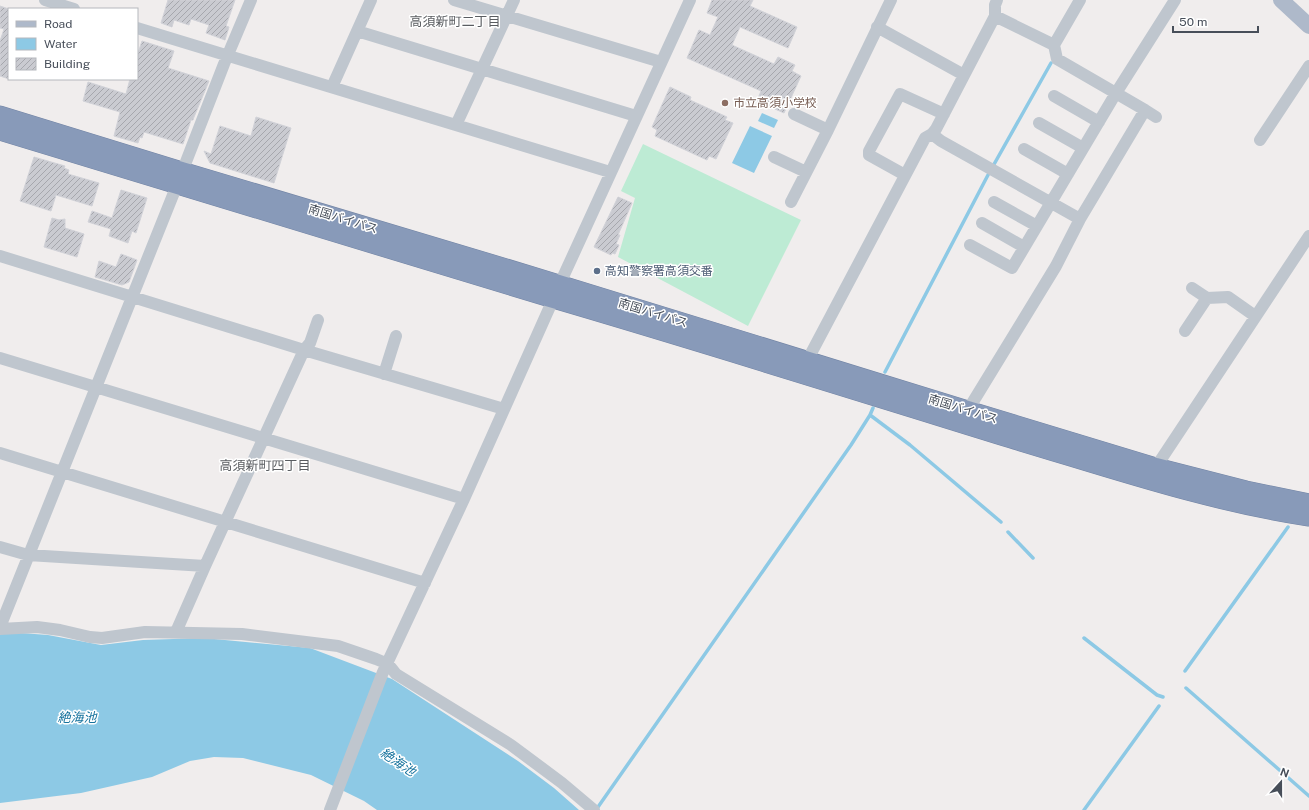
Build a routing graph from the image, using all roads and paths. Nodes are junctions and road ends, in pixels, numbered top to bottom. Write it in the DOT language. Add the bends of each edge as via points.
graph roads {
  1 [pos="45,0"];
  2 [pos="251,0"];
  3 [pos="371,0"];
  4 [pos="454,0"];
  5 [pos="514,0"];
  6 [pos="689,0"];
  7 [pos="891,0"];
  8 [pos="997,0"];
  9 [pos="1080,0"];
  10 [pos="1175,0"];
  11 [pos="1281,0"];
  12 [pos="71,8"];
  13 [pos="507,16"];
  14 [pos="995,16"];
  15 [pos="1309,26"];
  16 [pos="877,27"];
  17 [pos="138,28"];
  18 [pos="357,31"];
  19 [pos="1054,45"];
  20 [pos="228,56"];
  21 [pos="661,62"];
  22 [pos="1309,66"];
  23 [pos="482,69"];
  24 [pos="964,75"];
  25 [pos="332,87"];
  26 [pos="1116,93"];
  27 [pos="1054,96"];
  28 [pos="1144,110"];
  29 [pos="794,114"];
  30 [pos="944,114"];
  31 [pos="0,115"];
  32 [pos="636,116"];
  33 [pos="1156,116"];
  34 [pos="1099,122"];
  35 [pos="1039,123"];
  36 [pos="456,125"];
  37 [pos="828,130"];
  38 [pos="0,131"];
  39 [pos="932,134"];
  40 [pos="1260,140"];
  41 [pos="1083,148"];
  42 [pos="1024,149"];
  43 [pos="774,156"];
  44 [pos="610,172"];
  45 [pos="806,172"];
  46 [pos="1068,174"];
  47 [pos="906,175"];
  48 [pos="179,178"];
  49 [pos="791,202"];
  50 [pos="994,202"];
  51 [pos="1051,202"];
  52 [pos="1080,219"];
  53 [pos="982,223"];
  54 [pos="1037,226"];
  55 [pos="1309,236"];
  56 [pos="970,245"];
  57 [pos="1024,247"];
  58 [pos="0,256"];
  59 [pos="1192,288"];
  60 [pos="557,292"];
  61 [pos="131,296"];
  62 [pos="1207,298"];
  63 [pos="1255,316"];
  64 [pos="318,320"];
  65 [pos="1185,331"];
  66 [pos="396,336"];
  67 [pos="304,350"];
  68 [pos="0,358"];
  69 [pos="807,361"];
  70 [pos="384,374"];
  71 [pos="96,387"];
  72 [pos="504,409"];
  73 [pos="968,410"];
  74 [pos="264,439"];
  75 [pos="0,453"];
  76 [pos="1156,466"];
  77 [pos="62,472"];
  78 [pos="464,499"];
  79 [pos="1309,503"];
  80 [pos="1309,517"];
  81 [pos="226,522"];
  82 [pos="0,547"];
  83 [pos="28,555"];
  84 [pos="205,566"];
  85 [pos="424,582"];
  86 [pos="0,628"];
  87 [pos="176,632"];
  88 [pos="385,668"];
  89 [pos="330,810"];
  90 [pos="594,810"];
  1 -- 12 [label="street"];
  2 -- 20 [label="street"];
  3 -- 18 [label="street"];
  4 -- 13 [label="street"];
  5 -- 13 [label="street"];
  6 -- 21 [label="street"];
  7 -- 16 [label="street"];
  8 -- 14 [label="street"];
  9 -- 19 [label="street"];
  10 -- 26 [label="street"];
  11 -- 15 [label="main road"];
  13 -- 21 [label="street"];
  13 -- 23 [label="street"];
  14 -- 19 [label="street"];
  14 -- 24 [label="street"];
  16 -- 24 [label="street"];
  16 -- 37 [label="street"];
  17 -- 20 [label="street"];
  18 -- 23 [label="street"];
  18 -- 25 [label="street"];
  19 -- 26 [label="street" via="1057,58"];
  20 -- 25 [label="street"];
  20 -- 48 [label="street"];
  21 -- 32 [label="street"];
  22 -- 40 [label="street"];
  23 -- 32 [label="street"];
  23 -- 36 [label="street"];
  24 -- 30 [label="street"];
  25 -- 36 [label="street"];
  26 -- 28 [label="street"];
  26 -- 34 [label="street"];
  27 -- 34 [label="street"];
  28 -- 33 [label="street"];
  28 -- 52 [label="street"];
  29 -- 37 [label="street"];
  30 -- 39 [label="street"];
  30 -- 47 [label="street" via="900,94 869,155"];
  31 -- 48 [label="highway, 南国バイパス"];
  32 -- 44 [label="street"];
  34 -- 41 [label="street"];
  35 -- 41 [label="street"];
  36 -- 44 [label="street"];
  37 -- 45 [label="street"];
  38 -- 48 [label="highway, 南国バイパス"];
  39 -- 47 [label="street" via="925,138"];
  39 -- 51 [label="street" via="940,141"];
  41 -- 46 [label="street"];
  42 -- 46 [label="street"];
  43 -- 45 [label="street"];
  44 -- 60 [label="street"];
  45 -- 49 [label="street"];
  46 -- 51 [label="street"];
  47 -- 69 [label="street"];
  48 -- 60 [label="highway, 南国バイパス"];
  48 -- 61 [label="street"];
  50 -- 54 [label="street"];
  51 -- 52 [label="street"];
  51 -- 54 [label="street"];
  52 -- 73 [label="street" via="1056,266"];
  53 -- 57 [label="street"];
  54 -- 57 [label="street"];
  55 -- 63 [label="street"];
  56 -- 57 [label="street" via="1012,268"];
  58 -- 61 [label="street"];
  59 -- 62 [label="street"];
  60 -- 69 [label="highway, 南国バイパス"];
  60 -- 72 [label="street"];
  60 -- 80 [label="highway, 南国バイパス" via="643,325 1151,481 1236,503"];
  61 -- 67 [label="street"];
  61 -- 71 [label="street"];
  62 -- 63 [label="street" via="1228,297"];
  62 -- 65 [label="street"];
  63 -- 76 [label="street"];
  64 -- 67 [label="street" via="310,343"];
  66 -- 70 [label="street"];
  67 -- 70 [label="street"];
  67 -- 74 [label="street"];
  68 -- 71 [label="street"];
  69 -- 73 [label="highway, 南国バイパス"];
  70 -- 72 [label="street"];
  71 -- 74 [label="street"];
  71 -- 77 [label="street"];
  72 -- 78 [label="street"];
  73 -- 76 [label="highway, 南国バイパス"];
  74 -- 78 [label="street"];
  74 -- 81 [label="street"];
  75 -- 77 [label="street"];
  76 -- 79 [label="highway, 南国バイパス"];
  77 -- 81 [label="street"];
  77 -- 83 [label="street"];
  78 -- 85 [label="street"];
  81 -- 84 [label="street"];
  81 -- 85 [label="street"];
  82 -- 83 [label="street"];
  83 -- 84 [label="street"];
  83 -- 86 [label="street"];
  84 -- 87 [label="street"];
  85 -- 88 [label="street"];
  86 -- 87 [label="street" via="37,627 102,638 145,632"];
  87 -- 88 [label="street" via="242,634 338,646 376,659"];
  88 -- 89 [label="street"];
  88 -- 90 [label="street" via="511,745"];
}
